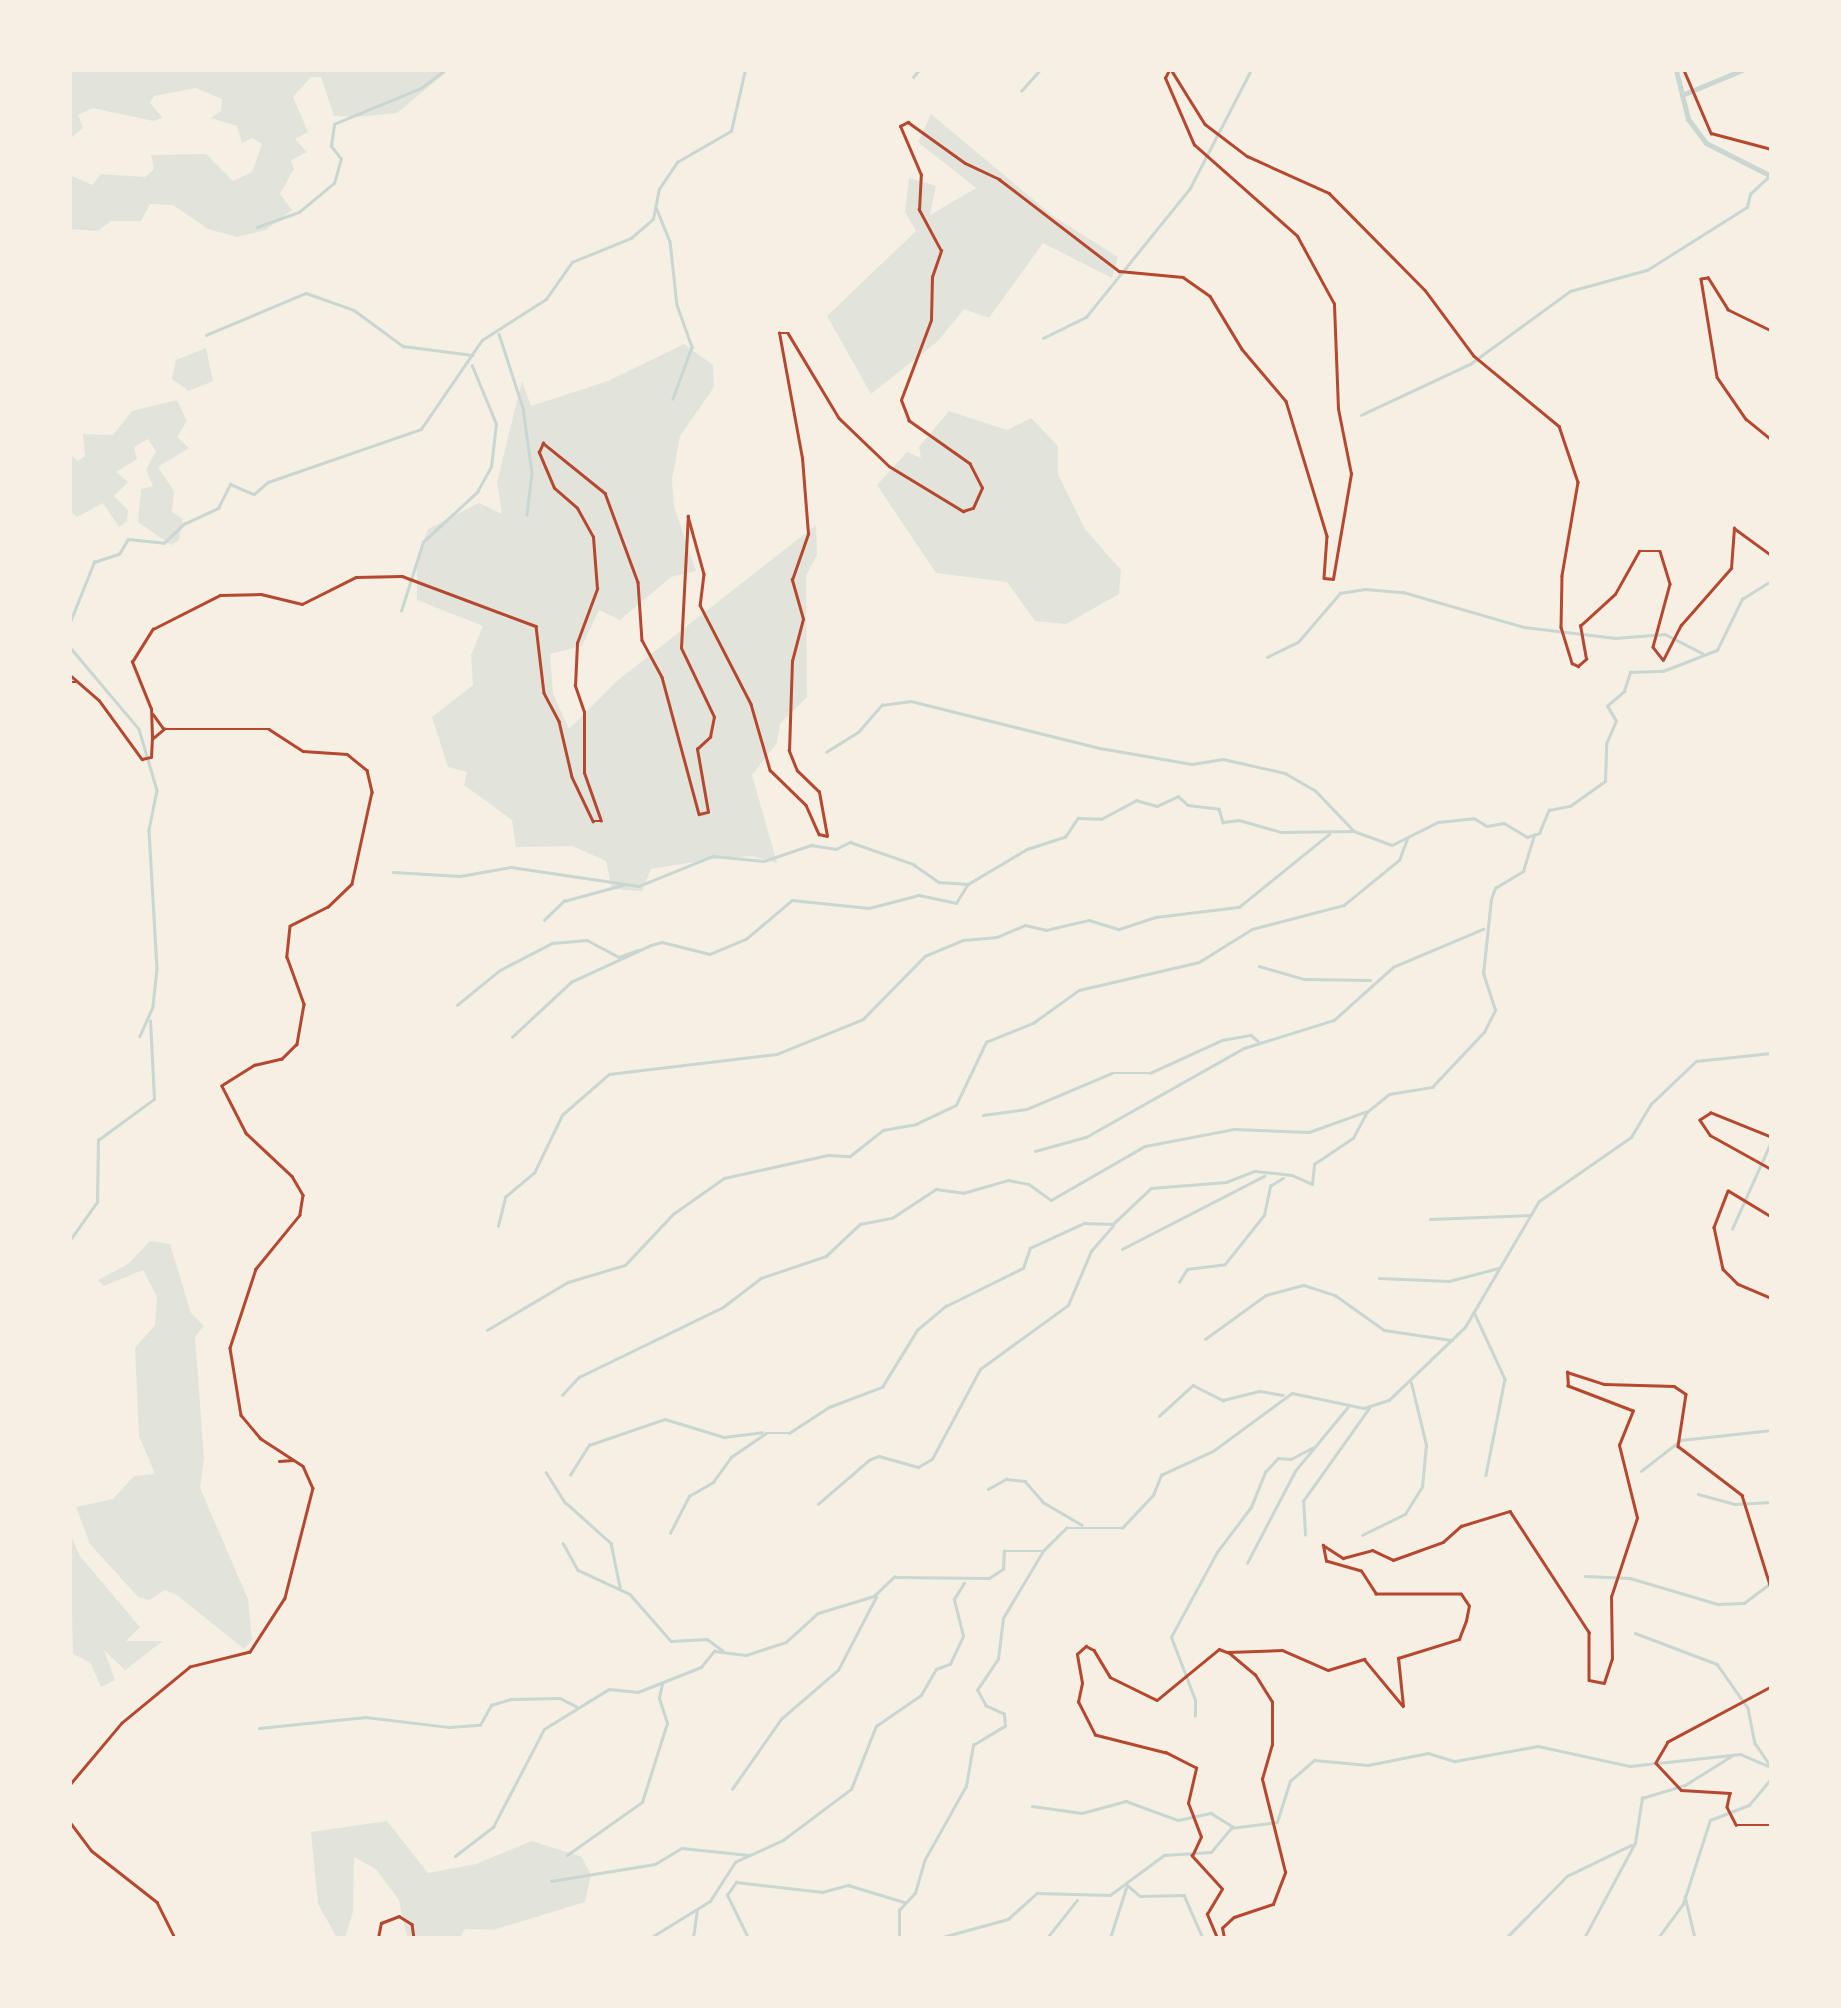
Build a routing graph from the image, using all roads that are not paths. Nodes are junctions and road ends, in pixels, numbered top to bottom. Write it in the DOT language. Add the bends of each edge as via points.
graph roads {
  1 [pos="1170,70"];
  2 [pos="1684,70"];
  3 [pos="1771,150"];
  4 [pos="1771,331"];
  5 [pos="1771,439"];
  6 [pos="1771,554"];
  7 [pos="70,675"];
  8 [pos="73,682"];
  9 [pos="152,712"];
  10 [pos="164,729"];
  11 [pos="152,738"];
  12 [pos="1771,1137"];
  13 [pos="1771,1169"];
  14 [pos="1771,1216"];
  15 [pos="1771,1298"];
  16 [pos="294,1460"];
  17 [pos="278,1461"];
  18 [pos="1771,1588"];
  19 [pos="1228,1652"];
  20 [pos="1771,1687"];
  21 [pos="70,1785"];
  22 [pos="70,1822"];
  23 [pos="1771,1825"];
  24 [pos="176,1938"];
  25 [pos="378,1938"];
  26 [pos="414,1938"];
  27 [pos="1217,1938"];
  28 [pos="1224,1938"];
  1 -- 6 [label="street" via="1205,124 1247,156 1329,193 1425,290 1474,356 1558,426 1578,482 1562,576 1561,626 1572,662 1578,666 1586,659 1580,626 1615,594 1639,551 1660,551 1670,584 1653,647 1663,660 1680,626 1731,568 1734,528"];
  1 -- 9 [label="street" via="1165,78 1194,146 1297,236 1334,304 1338,409 1352,474 1333,579 1324,578 1327,536 1286,401 1210,296 1183,278 1119,270 1000,179 965,164 908,122 900,126 921,175 919,210 941,251 932,277 931,320 900,400 909,421 970,464 982,488 973,508 963,511 889,466 839,418 788,333 779,332 808,534 792,580 803,619 792,661 789,751 797,771 819,792 828,836 819,834 806,805 770,770 751,704 700,605 704,574 688,516 681,648 714,718 697,752 708,812 699,814 662,678 642,640 638,582 605,494 544,443 539,452 554,488 577,508 593,537 597,589 577,643 574,677 584,712 584,773 600,821 593,821 572,776 560,721 544,693 536,626 402,576 356,577 302,604 260,594 220,595 154,629 132,662"];
  2 -- 3 [label="street" via="1711,133"];
  4 -- 5 [label="street" via="1728,310 1708,278 1701,279 1716,377"];
  7 -- 8 [label="street"];
  8 -- 11 [label="street" via="98,700 142,759 150,757"];
  9 -- 10 [label="street"];
  9 -- 11 [label="street"];
  10 -- 11 [label="street"];
  10 -- 16 [label="street" via="268,729 303,751 347,754 371,781 352,884 328,908 290,926 287,957 304,1004 297,1044 288,1056 256,1065 222,1086 246,1132 303,1195 300,1215 251,1280 230,1348 242,1415"];
  12 -- 13 [label="street" via="1712,1113 1700,1120 1710,1135"];
  14 -- 15 [label="street" via="1728,1192 1714,1227 1723,1269 1738,1284"];
  16 -- 17 [label="street"];
  16 -- 21 [label="street" via="310,1479 312,1498 272,1628 246,1655 205,1660 179,1675 122,1724"];
  18 -- 19 [label="street" via="1742,1495 1678,1446 1686,1394 1653,1383 1604,1384 1570,1371 1563,1378 1568,1386 1634,1411 1618,1445 1636,1518 1611,1597 1612,1658 1604,1683 1589,1680 1590,1632 1506,1510 1394,1560 1372,1550 1343,1558 1323,1546 1326,1562 1361,1571 1376,1594 1416,1598 1452,1590 1466,1598 1459,1640 1398,1658 1404,1706 1364,1659 1328,1670 1272,1648"];
  19 -- 27 [label="street" via="1219,1649 1157,1700 1110,1677 1094,1650 1086,1646 1076,1654 1078,1702 1095,1736 1166,1753 1196,1768 1188,1803 1201,1837 1192,1856 1222,1889 1208,1914"];
  19 -- 28 [label="street" via="1255,1675 1272,1702 1272,1745 1262,1779 1285,1872 1273,1904 1234,1916 1222,1928"];
  20 -- 23 [label="street" via="1668,1742 1656,1762 1681,1790 1730,1793 1727,1807 1736,1825"];
  22 -- 24 [label="street" via="92,1851 157,1902"];
  25 -- 26 [label="street" via="381,1923 398,1916 412,1924"];
}
